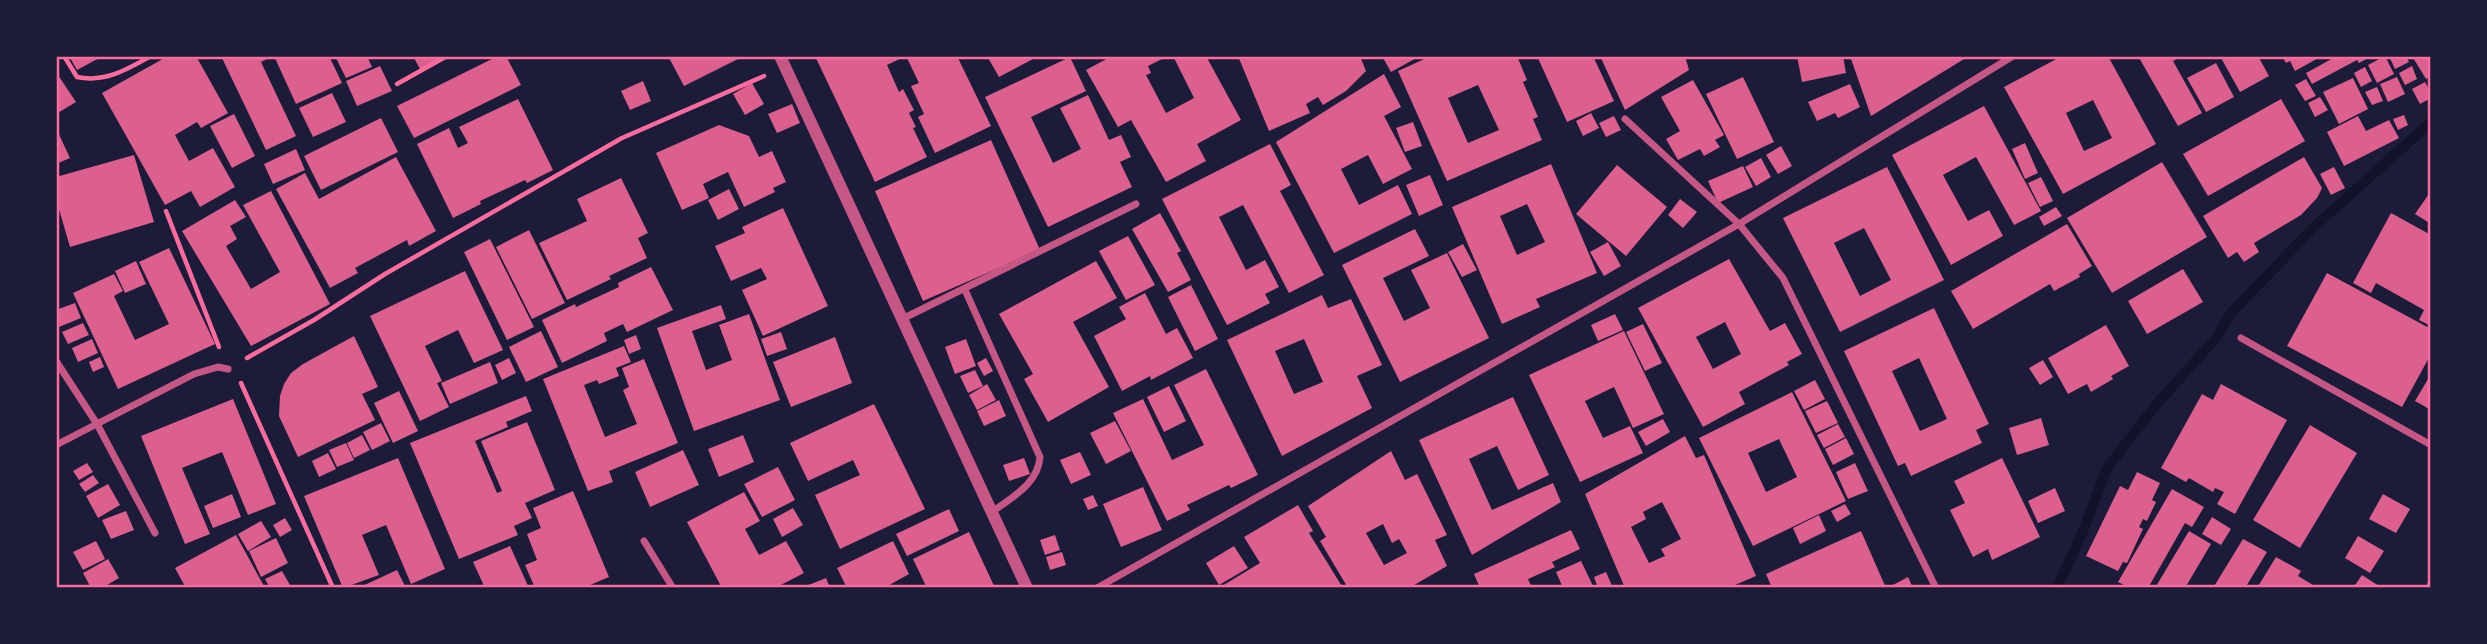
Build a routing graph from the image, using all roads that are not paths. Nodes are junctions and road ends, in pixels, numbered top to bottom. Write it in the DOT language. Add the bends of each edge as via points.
graph roads {
  1 [pos="2013,56"];
  2 [pos="783,61"];
  3 [pos="1625,119"];
  4 [pos="1136,204"];
  5 [pos="1739,224"];
  6 [pos="965,290"];
  7 [pos="902,319"];
  8 [pos="2241,338"];
  9 [pos="56,361"];
  10 [pos="228,369"];
  11 [pos="97,424"];
  12 [pos="56,445"];
  13 [pos="2431,445"];
  14 [pos="992,512"];
  15 [pos="155,533"];
  16 [pos="644,541"];
  17 [pos="673,588"];
  18 [pos="1027,588"];
  19 [pos="1097,588"];
  20 [pos="1936,588"];
  1 -- 5 [label="street"];
  2 -- 7 [label="street"];
  3 -- 5 [label="street"];
  4 -- 6 [label="street"];
  5 -- 19 [label="street"];
  5 -- 20 [label="street" via="1783,278"];
  6 -- 7 [label="street"];
  6 -- 14 [label="street" via="1040,457 1033,480"];
  7 -- 14 [label="street"];
  8 -- 13 [label="street"];
  9 -- 11 [label="street"];
  10 -- 11 [label="street" via="194,373"];
  11 -- 12 [label="street"];
  11 -- 15 [label="street"];
  14 -- 18 [label="street"];
  16 -- 17 [label="street"];
}
